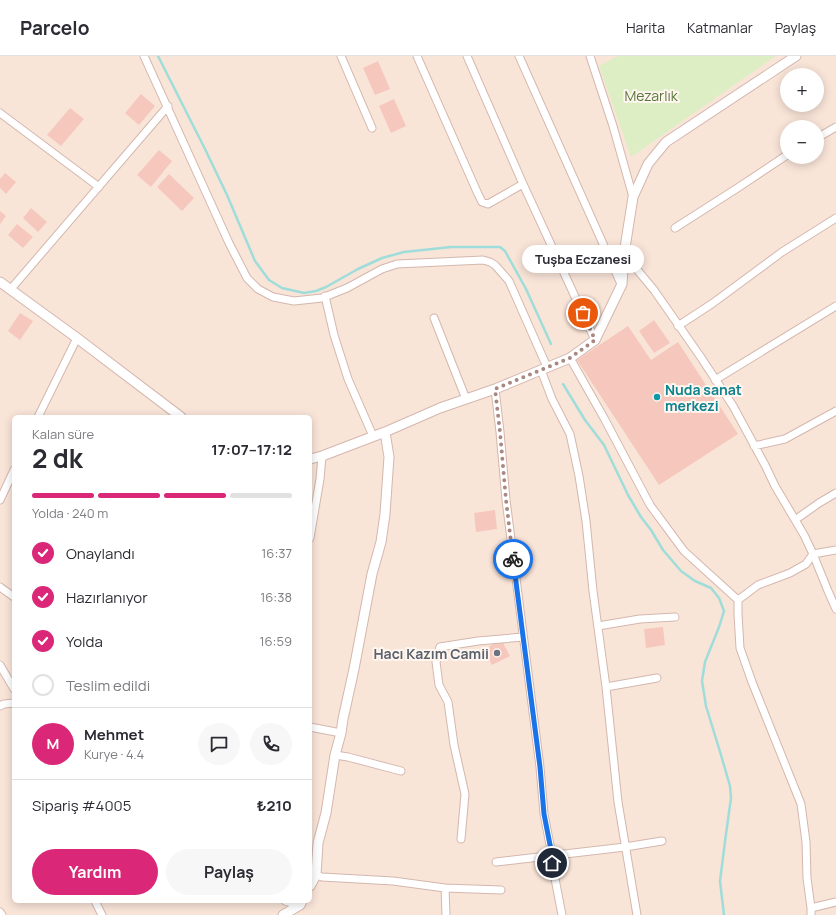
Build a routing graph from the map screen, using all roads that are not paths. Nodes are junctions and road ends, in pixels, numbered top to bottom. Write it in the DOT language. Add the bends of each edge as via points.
graph roads {
  1 [pos="144,56"];
  2 [pos="341,56"];
  3 [pos="417,56"];
  4 [pos="467,56"];
  5 [pos="519,56"];
  6 [pos="590,56"];
  7 [pos="796,56"];
  8 [pos="168,106"];
  9 [pos="0,114"];
  10 [pos="372,128"];
  11 [pos="836,128"];
  12 [pos="824,134"];
  13 [pos="780,160"];
  14 [pos="523,184"];
  15 [pos="99,187"];
  16 [pos="633,197"];
  17 [pos="836,218"];
  18 [pos="675,228"];
  19 [pos="624,254"];
  20 [pos="0,282"];
  21 [pos="622,284"];
  22 [pos="10,290"];
  23 [pos="326,296"];
  24 [pos="836,306"];
  25 [pos="434,318"];
  26 [pos="678,326"];
  27 [pos="77,338"];
  28 [pos="595,340"];
  29 [pos="570,358"];
  30 [pos="544,368"];
  31 [pos="715,380"];
  32 [pos="495,389"];
  33 [pos="466,399"];
  34 [pos="836,411"];
  35 [pos="39,415"];
  36 [pos="175,415"];
  37 [pos="385,432"];
  38 [pos="373,436"];
  39 [pos="754,446"];
  40 [pos="322,456"];
  41 [pos="312,458"];
  42 [pos="12,474"];
  43 [pos="836,493"];
  44 [pos="0,500"];
  45 [pos="795,520"];
  46 [pos="312,526"];
  47 [pos="836,550"];
  48 [pos="813,554"];
  49 [pos="0,587"];
  50 [pos="12,596"];
  51 [pos="738,600"];
  52 [pos="836,608"];
  53 [pos="676,617"];
  54 [pos="598,626"];
  55 [pos="523,637"];
  56 [pos="0,665"];
  57 [pos="657,678"];
  58 [pos="12,686"];
  59 [pos="606,687"];
  60 [pos="12,703"];
  61 [pos="0,706"];
  62 [pos="312,727"];
  63 [pos="341,733"];
  64 [pos="335,755"];
  65 [pos="401,771"];
  66 [pos="461,839"];
  67 [pos="662,841"];
  68 [pos="625,847"];
  69 [pos="552,855"];
  70 [pos="496,862"];
  71 [pos="316,875"];
  72 [pos="312,882"];
  73 [pos="445,888"];
  74 [pos="501,890"];
  75 [pos="836,902"];
  76 [pos="96,903"];
  77 [pos="301,903"];
  78 [pos="0,912"];
  79 [pos="811,912"];
  80 [pos="2,915"];
  81 [pos="102,915"];
  82 [pos="283,915"];
  83 [pos="446,915"];
  84 [pos="562,915"];
  85 [pos="637,915"];
  1 -- 8 [label="street"];
  2 -- 10 [label="street"];
  3 -- 14 [label="street" via="482,202 488,204"];
  4 -- 14 [label="street"];
  5 -- 21 [label="street"];
  6 -- 16 [label="street"];
  7 -- 16 [label="street" via="666,142 648,164"];
  8 -- 15 [label="street"];
  8 -- 23 [label="street" via="247,278 258,289 272,297 294,301"];
  9 -- 15 [label="street"];
  11 -- 12 [label="street"];
  13 -- 18 [label="street"];
  14 -- 28 [label="street"];
  15 -- 22 [label="street"];
  16 -- 19 [label="street"];
  17 -- 26 [label="street" via="782,252"];
  19 -- 21 [label="street"];
  19 -- 26 [label="street" via="654,290"];
  20 -- 22 [label="street"];
  21 -- 28 [label="street"];
  22 -- 27 [label="street"];
  23 -- 30 [label="street" via="347,288 382,268 396,264 484,260 495,265 508,281"];
  23 -- 38 [label="street" via="334,335 348,379"];
  24 -- 31 [label="street"];
  25 -- 33 [label="street"];
  26 -- 31 [label="street"];
  27 -- 35 [label="street"];
  27 -- 36 [label="street"];
  28 -- 29 [label="street"];
  29 -- 30 [label="street"];
  29 -- 51 [label="street" via="650,505 684,551"];
  30 -- 32 [label="street"];
  30 -- 54 [label="street" via="552,399 570,434 579,476"];
  31 -- 39 [label="street" via="733,406"];
  32 -- 33 [label="street"];
  32 -- 55 [label="street"];
  33 -- 37 [label="street"];
  34 -- 39 [label="street" via="785,439"];
  37 -- 38 [label="street"];
  37 -- 63 [label="street" via="389,457 381,542 364,609"];
  38 -- 40 [label="street"];
  39 -- 45 [label="street"];
  40 -- 41 [label="street"];
  40 -- 46 [label="street"];
  42 -- 44 [label="street"];
  43 -- 45 [label="street"];
  45 -- 48 [label="street"];
  47 -- 48 [label="street"];
  48 -- 51 [label="street" via="806,564 758,585"];
  48 -- 52 [label="street"];
  49 -- 50 [label="street"];
  51 -- 79 [label="street" via="740,648 801,804"];
  53 -- 54 [label="street" via="640,619"];
  54 -- 59 [label="street"];
  55 -- 66 [label="street" via="440,647 436,662 439,685 448,702 465,794"];
  55 -- 69 [label="street" via="544,814"];
  56 -- 58 [label="street"];
  57 -- 59 [label="street"];
  59 -- 68 [label="street"];
  60 -- 61 [label="street"];
  62 -- 63 [label="street"];
  63 -- 64 [label="street"];
  64 -- 65 [label="street"];
  64 -- 71 [label="street" via="326,813 318,843"];
  67 -- 68 [label="street"];
  68 -- 69 [label="street"];
  68 -- 85 [label="street"];
  69 -- 70 [label="street"];
  69 -- 84 [label="street"];
  71 -- 72 [label="street"];
  71 -- 73 [label="street"];
  73 -- 74 [label="street"];
  73 -- 83 [label="street"];
  75 -- 79 [label="street"];
  76 -- 81 [label="street"];
  77 -- 82 [label="street"];
  78 -- 80 [label="street"];
}
